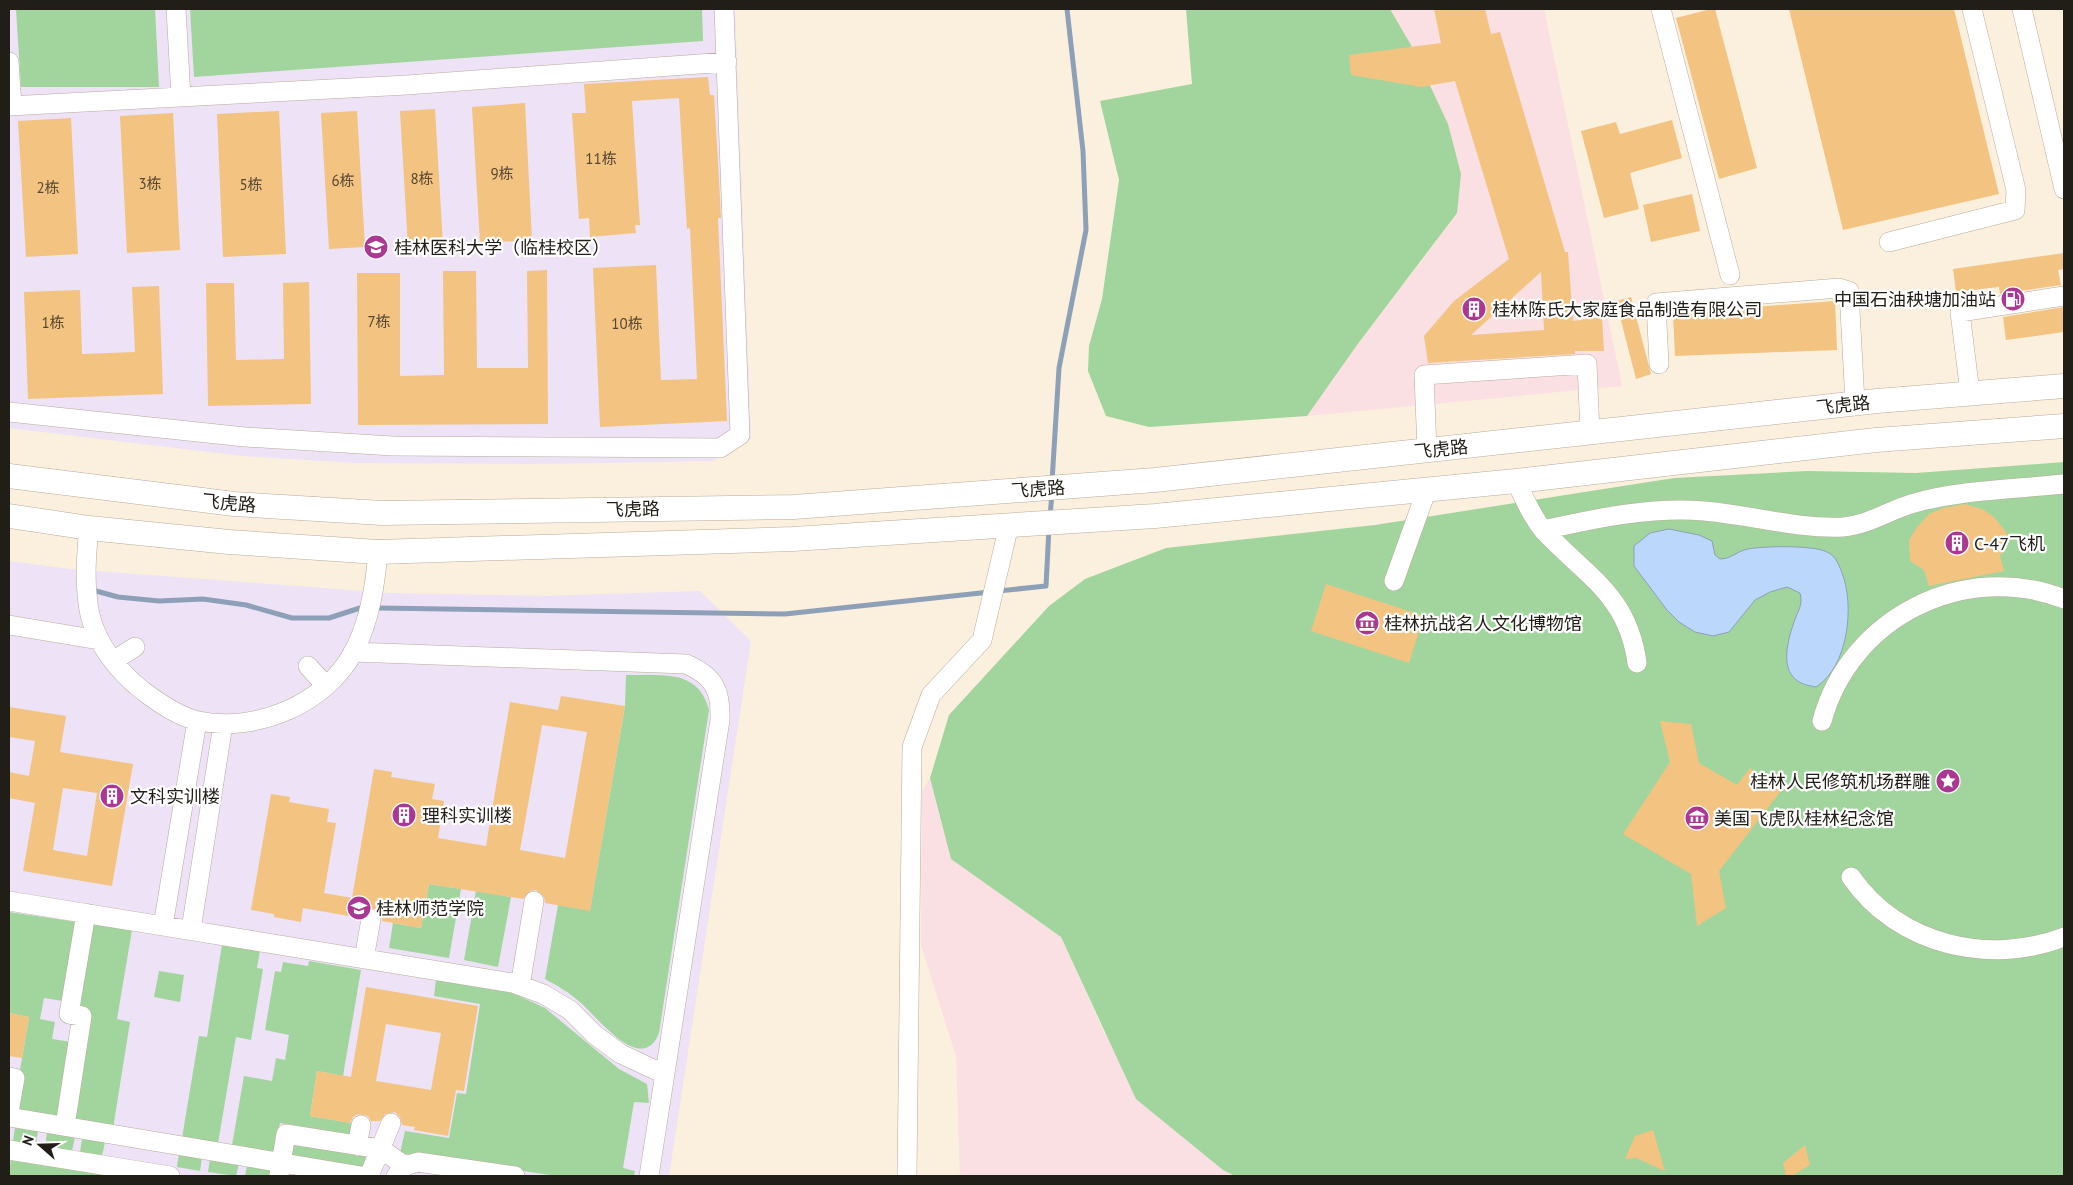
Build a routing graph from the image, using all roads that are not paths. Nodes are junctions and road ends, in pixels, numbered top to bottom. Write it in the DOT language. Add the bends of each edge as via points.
graph roads {
  1 [pos="176,9"];
  2 [pos="724,9"];
  3 [pos="1661,9"];
  4 [pos="1972,9"];
  5 [pos="2022,9"];
  6 [pos="9,62"];
  7 [pos="727,62"];
  8 [pos="181,97"];
  9 [pos="10,106"];
  10 [pos="2064,189"];
  11 [pos="1889,242"];
  12 [pos="1730,275"];
  13 [pos="2064,296"];
  14 [pos="1659,364"];
  15 [pos="2064,386"];
  16 [pos="1970,393"];
  17 [pos="1855,403"];
  18 [pos="9,412"];
  19 [pos="2064,426"];
  20 [pos="1590,433"];
  21 [pos="1427,450"];
  22 [pos="9,476"];
  23 [pos="1516,481"];
  24 [pos="2064,484"];
  25 [pos="1427,490"];
  26 [pos="9,516"];
  27 [pos="1010,525"];
  28 [pos="89,528"];
  29 [pos="1543,530"];
  30 [pos="378,552"];
  31 [pos="1394,581"];
  32 [pos="2064,599"];
  33 [pos="9,625"];
  34 [pos="100,640"];
  35 [pos="136,648"];
  36 [pos="353,652"];
  37 [pos="112,661"];
  38 [pos="1637,663"];
  39 [pos="308,666"];
  40 [pos="325,685"];
  41 [pos="197,721"];
  42 [pos="1822,721"];
  43 [pos="223,724"];
  44 [pos="1851,877"];
  45 [pos="9,901"];
  46 [pos="534,901"];
  47 [pos="86,913"];
  48 [pos="371,920"];
  49 [pos="162,926"];
  50 [pos="191,930"];
  51 [pos="2064,937"];
  52 [pos="364,959"];
  53 [pos="520,986"];
  54 [pos="664,1074"];
  55 [pos="9,1077"];
  56 [pos="9,1112"];
  57 [pos="9,1117"];
  58 [pos="391,1123"];
  59 [pos="361,1125"];
  60 [pos="65,1126"];
  61 [pos="357,1146"];
  62 [pos="381,1149"];
  63 [pos="9,1150"];
  64 [pos="280,1170"];
  65 [pos="401,1171"];
  66 [pos="322,1173"];
  67 [pos="170,1176"];
  68 [pos="361,1176"];
  69 [pos="370,1176"];
  70 [pos="515,1176"];
  71 [pos="649,1176"];
  72 [pos="907,1176"];
  1 -- 8 [label="street"];
  2 -- 7 [label="street"];
  3 -- 12 [label="street"];
  4 -- 11 [label="street" via="2016,190 2015,210"];
  5 -- 10 [label="street"];
  6 -- 9 [label="street"];
  7 -- 8 [label="street"];
  7 -- 18 [label="street" via="740,435 720,448 392,446 245,437"];
  8 -- 9 [label="street"];
  13 -- 16 [label="street" via="1960,312"];
  14 -- 17 [label="street" via="1656,303 1839,288 1849,292"];
  15 -- 16 [label="main road, 飞虎路"];
  16 -- 17 [label="main road, 飞虎路"];
  17 -- 20 [label="main road, 飞虎路"];
  19 -- 23 [label="main road, 飞虎路" via="1876,440"];
  20 -- 21 [label="main road, 飞虎路"];
  20 -- 21 [label="street" via="1587,364 1424,375"];
  21 -- 22 [label="main road, 飞虎路" via="1156,480 794,507 382,513 234,504"];
  23 -- 25 [label="main road, 飞虎路"];
  23 -- 29 [label="street"];
  24 -- 29 [label="street" via="1911,504 1876,519 1844,527 1772,523 1704,511 1677,510 1598,518"];
  25 -- 27 [label="main road, 飞虎路" via="1155,516"];
  25 -- 31 [label="street"];
  26 -- 28 [label="main road, 飞虎路"];
  27 -- 30 [label="main road, 飞虎路" via="793,539"];
  27 -- 72 [label="street" via="982,640 931,695 912,747"];
  28 -- 30 [label="main road, 飞虎路"];
  28 -- 34 [label="street" via="86,588 90,616"];
  29 -- 38 [label="street" via="1599,582 1619,608 1630,632"];
  30 -- 36 [label="street" via="367,620"];
  32 -- 42 [label="street" via="2032,589 1988,586 1945,594 1925,602 1887,624 1856,655 1832,692"];
  33 -- 34 [label="street"];
  34 -- 37 [label="street"];
  35 -- 37 [label="street"];
  36 -- 40 [label="street"];
  36 -- 54 [label="street" via="686,664 706,675 714,684 719,693 720,720"];
  37 -- 41 [label="street" via="131,682 152,698"];
  39 -- 40 [label="street"];
  40 -- 43 [label="street" via="308,700 278,715"];
  41 -- 43 [label="street"];
  41 -- 49 [label="street"];
  43 -- 50 [label="street"];
  44 -- 51 [label="street" via="1890,915 1941,942 1977,950 2006,950"];
  45 -- 47 [label="street"];
  46 -- 53 [label="street"];
  47 -- 49 [label="street"];
  47 -- 60 [label="street" via="69,1014 82,1016"];
  48 -- 52 [label="street"];
  49 -- 50 [label="street"];
  50 -- 52 [label="street"];
  52 -- 53 [label="street"];
  53 -- 54 [label="street" via="543,994 570,1010 594,1035 621,1054"];
  54 -- 71 [label="street"];
  55 -- 56 [label="street" via="15,1078"];
  57 -- 60 [label="street"];
  58 -- 62 [label="street"];
  59 -- 61 [label="street"];
  60 -- 64 [label="street"];
  61 -- 62 [label="street"];
  61 -- 64 [label="street" via="286,1134"];
  62 -- 65 [label="street"];
  62 -- 69 [label="street"];
  63 -- 67 [label="street"];
  64 -- 66 [label="street"];
  65 -- 70 [label="street" via="418,1162"];
  66 -- 68 [label="street"];
}
